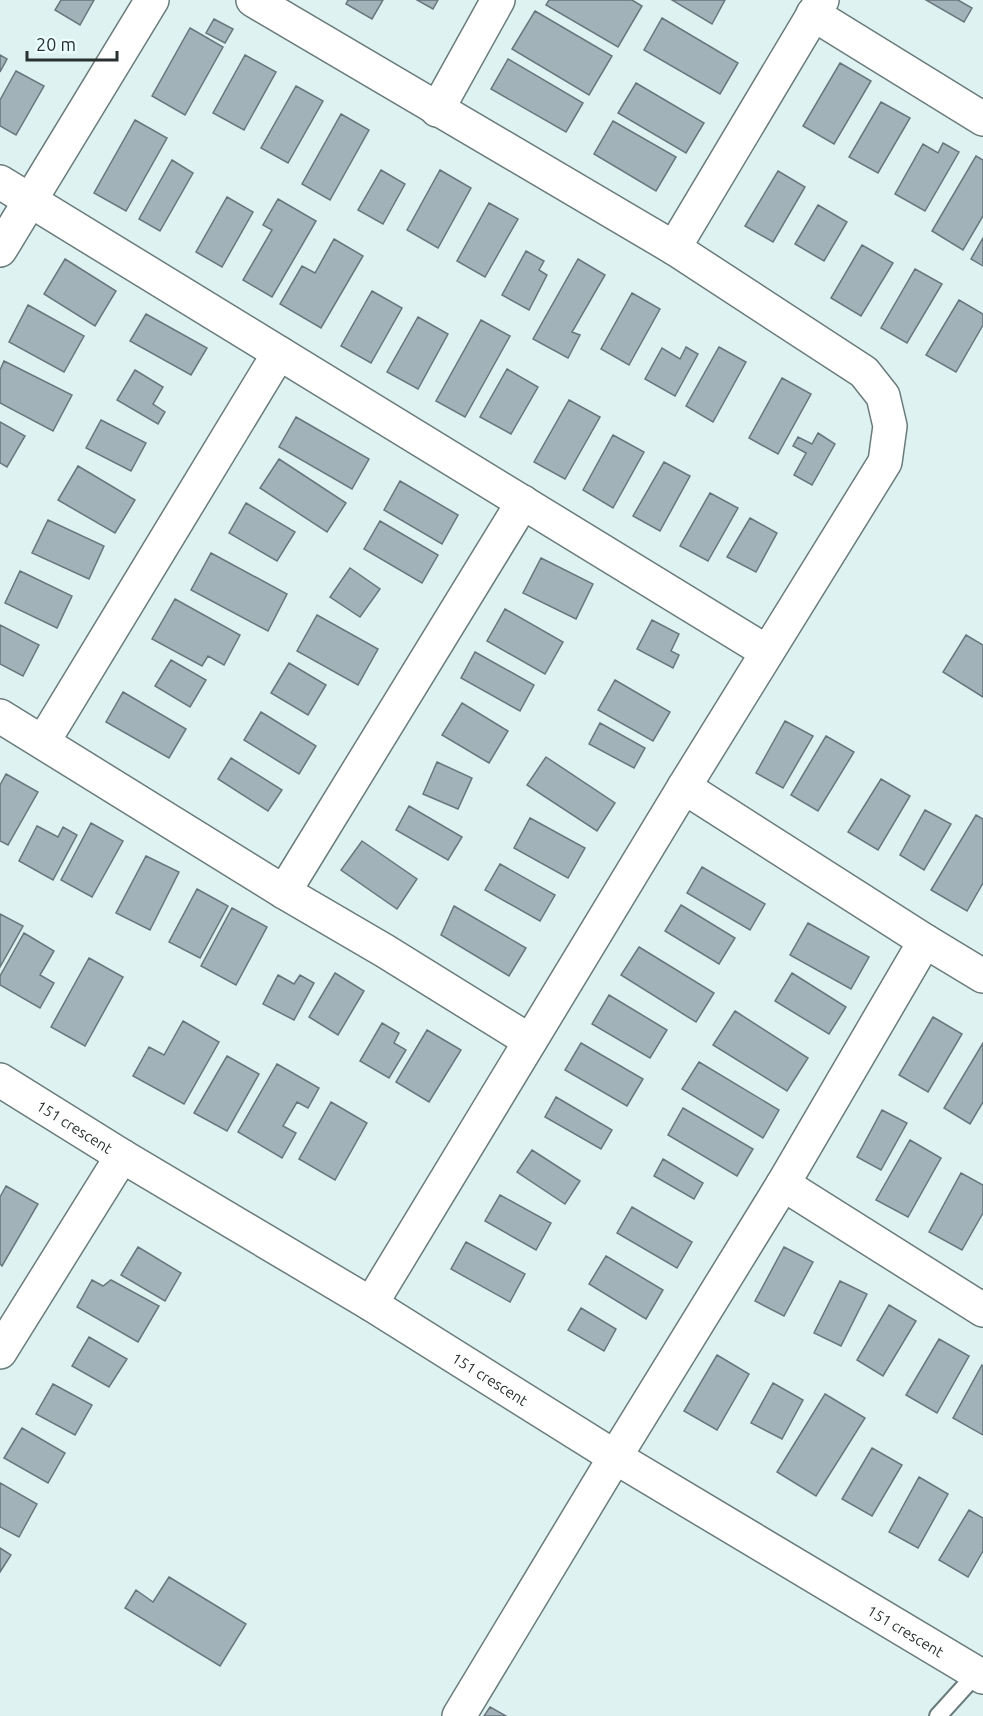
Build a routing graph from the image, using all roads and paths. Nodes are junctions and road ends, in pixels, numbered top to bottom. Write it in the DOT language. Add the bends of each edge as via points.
graph roads {
  1 [pos="152,0"];
  2 [pos="253,0"];
  3 [pos="498,0"];
  4 [pos="818,7"];
  5 [pos="437,110"];
  6 [pos="983,119"];
  7 [pos="0,182"];
  8 [pos="29,200"];
  9 [pos="674,248"];
  10 [pos="0,250"];
  11 [pos="279,353"];
  12 [pos="523,502"];
  13 [pos="767,652"];
  14 [pos="0,716"];
  15 [pos="43,742"];
  16 [pos="684,787"];
  17 [pos="284,892"];
  18 [pos="926,941"];
  19 [pos="983,976"];
  20 [pos="530,1041"];
  21 [pos="0,1080"];
  22 [pos="122,1156"];
  23 [pos="783,1184"];
  24 [pos="371,1304"];
  25 [pos="983,1310"];
  26 [pos="0,1352"];
  27 [pos="615,1457"];
  28 [pos="980,1675"];
  29 [pos="459,1716"];
  30 [pos="938,1716"];
  1 -- 8 [label="street"];
  2 -- 5 [label="street"];
  3 -- 5 [label="street"];
  4 -- 6 [label="street"];
  4 -- 9 [label="street"];
  5 -- 9 [label="street"];
  7 -- 8 [label="street"];
  8 -- 10 [label="street"];
  8 -- 11 [label="street"];
  9 -- 13 [label="street" via="864,372 883,396 890,426 885,462"];
  11 -- 12 [label="street"];
  11 -- 15 [label="street"];
  12 -- 13 [label="street"];
  12 -- 17 [label="street"];
  13 -- 16 [label="street"];
  14 -- 15 [label="street"];
  15 -- 17 [label="street"];
  16 -- 18 [label="street"];
  16 -- 20 [label="street"];
  17 -- 20 [label="street"];
  18 -- 19 [label="street"];
  18 -- 23 [label="street"];
  20 -- 24 [label="street"];
  21 -- 22 [label="street, 151 crescent"];
  22 -- 24 [label="street, 151 crescent"];
  22 -- 26 [label="street"];
  23 -- 25 [label="street"];
  23 -- 27 [label="street"];
  24 -- 27 [label="street, 151 crescent"];
  27 -- 28 [label="street, 151 crescent"];
  27 -- 29 [label="street"];
  28 -- 30 [label="lane"];
}
